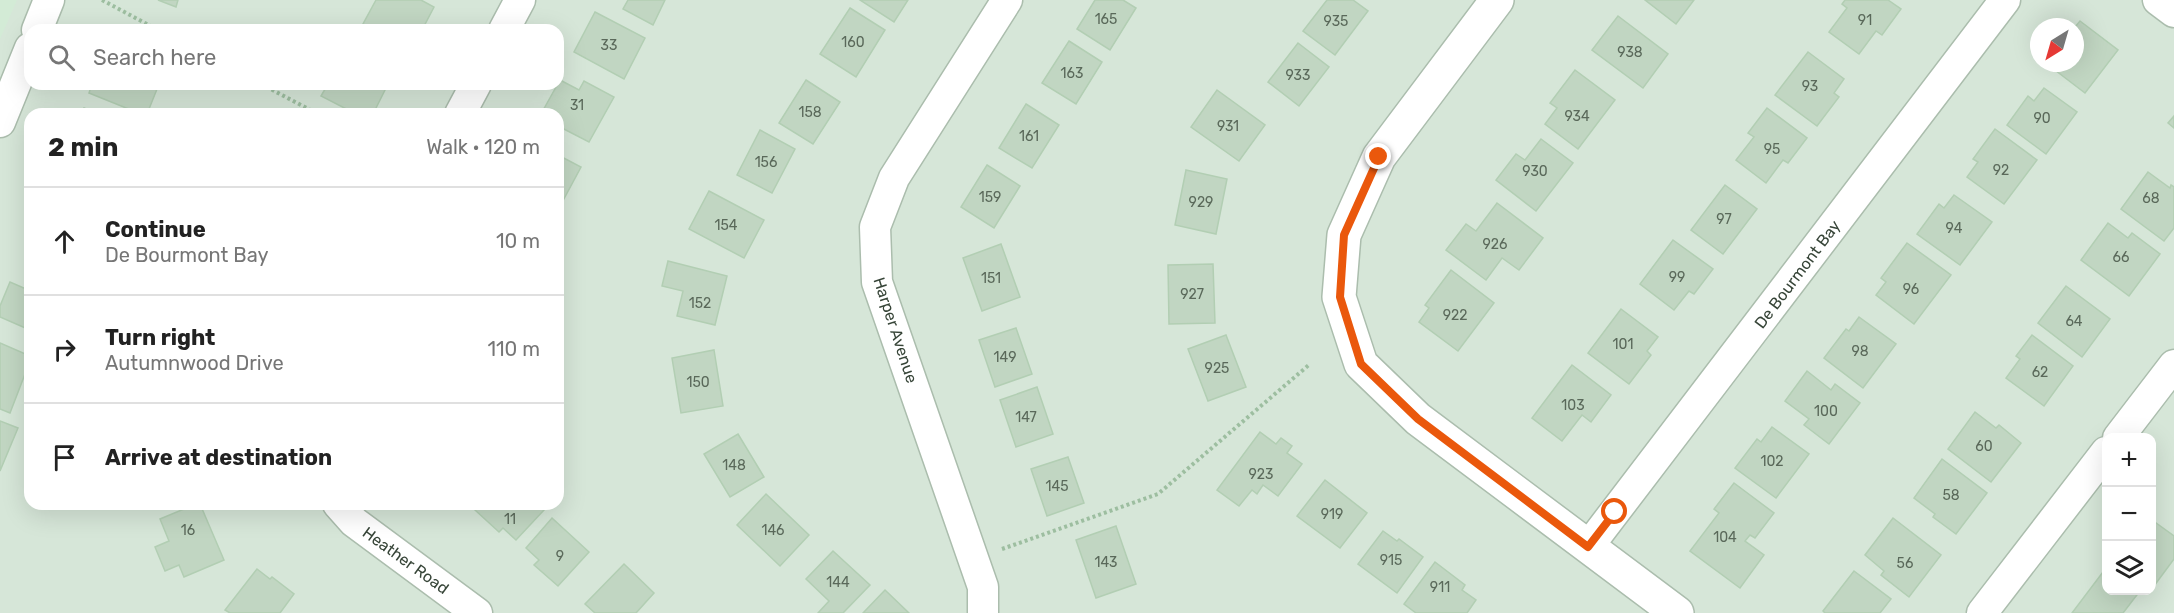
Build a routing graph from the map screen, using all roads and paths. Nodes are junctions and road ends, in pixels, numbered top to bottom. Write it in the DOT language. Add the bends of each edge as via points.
graph roads {
  1 [pos="49,0"];
  2 [pos="102,0"];
  3 [pos="520,0"];
  4 [pos="1007,0"];
  5 [pos="1497,0"];
  6 [pos="2005,0"];
  7 [pos="2158,0"];
  8 [pos="2174,12"];
  9 [pos="39,24"];
  10 [pos="148,24"];
  11 [pos="507,24"];
  12 [pos="24,63"];
  13 [pos="272,90"];
  14 [pos="473,90"];
  15 [pos="307,108"];
  16 [pos="463,108"];
  17 [pos="0,122"];
  18 [pos="1310,364"];
  19 [pos="2174,365"];
  20 [pos="2122,433"];
  21 [pos="2102,457"];
  22 [pos="343,510"];
  23 [pos="1588,547"];
  24 [pos="973,559"];
  25 [pos="477,613"];
  26 [pos="983,613"];
  27 [pos="1677,613"];
  28 [pos="1982,613"];
  1 -- 9 [label="street"];
  2 -- 10 [label="path"];
  3 -- 11 [label="street"];
  4 -- 24 [label="street, Harper Avenue" via="894,178 875,227 877,282"];
  5 -- 23 [label="street" via="1379,157 1344,235 1340,297 1361,364 1418,419"];
  6 -- 23 [label="street, De Bourmont Bay"];
  7 -- 8 [label="street"];
  12 -- 17 [label="street"];
  13 -- 15 [label="path"];
  14 -- 16 [label="street"];
  18 -- 24 [label="path" via="1158,494"];
  19 -- 20 [label="street"];
  21 -- 28 [label="street"];
  22 -- 25 [label="street, Heather Road"];
  23 -- 27 [label="street"];
  24 -- 26 [label="street, Harper Avenue" via="983,587"];
}
